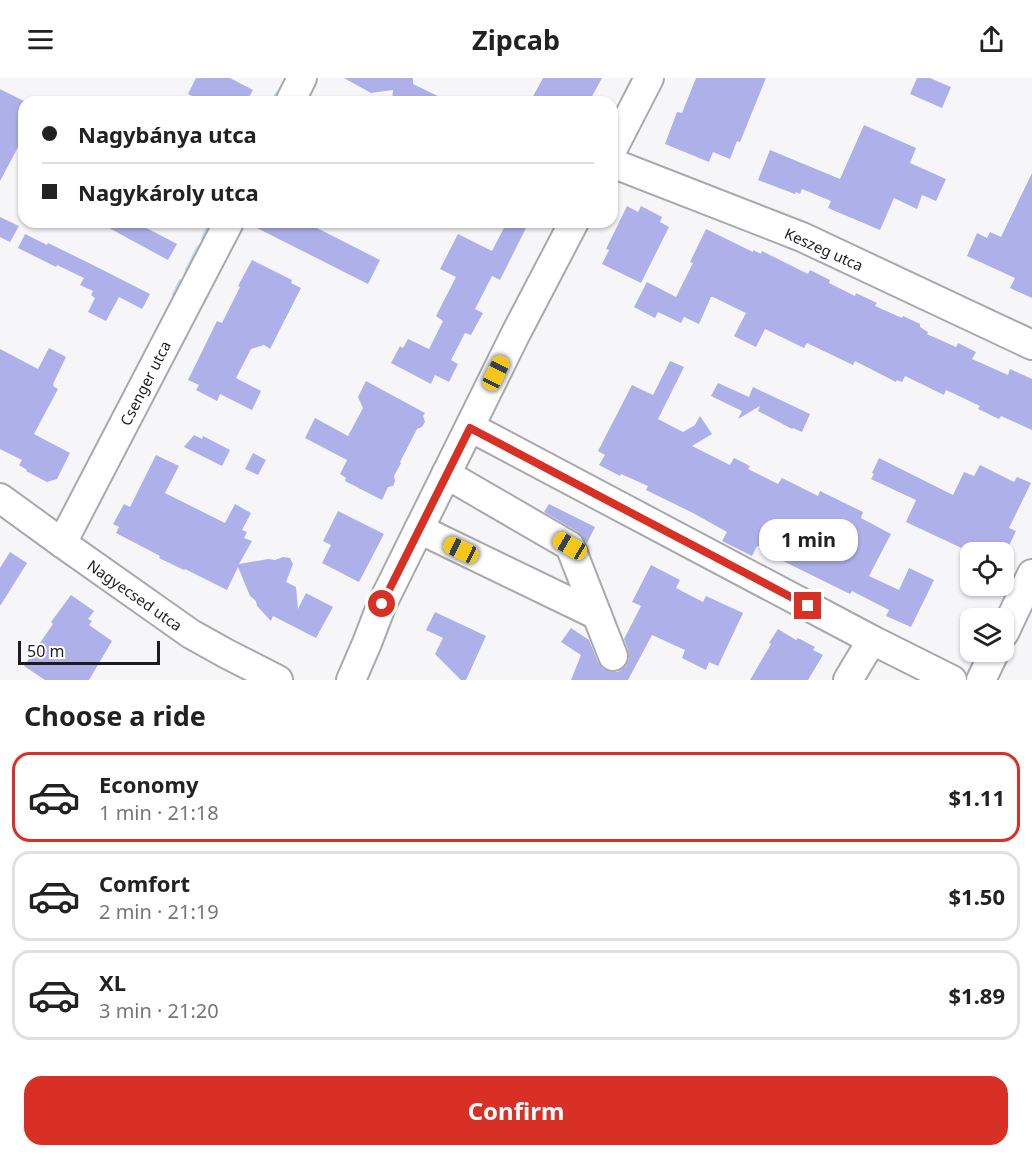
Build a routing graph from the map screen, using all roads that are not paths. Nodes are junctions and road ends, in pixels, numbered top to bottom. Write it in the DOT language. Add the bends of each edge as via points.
graph roads {
  1 [pos="302,78"];
  2 [pos="649,78"];
  3 [pos="293,96"];
  4 [pos="618,138"];
  5 [pos="618,165"];
  6 [pos="226,228"];
  7 [pos="571,228"];
  8 [pos="1032,345"];
  9 [pos="470,428"];
  10 [pos="446,474"];
  11 [pos="0,498"];
  12 [pos="418,529"];
  13 [pos="62,543"];
  14 [pos="576,563"];
  15 [pos="1032,574"];
  16 [pos="561,597"];
  17 [pos="1014,612"];
  18 [pos="597,615"];
  19 [pos="872,640"];
  20 [pos="613,656"];
  21 [pos="990,662"];
  22 [pos="278,680"];
  23 [pos="351,680"];
  24 [pos="848,680"];
  25 [pos="952,680"];
  26 [pos="981,680"];
  1 -- 3 [label="street"];
  2 -- 4 [label="street"];
  5 -- 8 [label="street, Keszeg utca" via="802,237"];
  6 -- 13 [label="street, Csenger utca"];
  7 -- 9 [label="street"];
  9 -- 10 [label="street"];
  9 -- 19 [label="street"];
  10 -- 12 [label="street"];
  10 -- 14 [label="street" via="570,546"];
  11 -- 13 [label="street, Nagyecsed utca"];
  12 -- 16 [label="street"];
  12 -- 23 [label="street"];
  13 -- 22 [label="street, Nagyecsed utca" via="191,634"];
  14 -- 16 [label="street"];
  14 -- 18 [label="street"];
  15 -- 17 [label="street"];
  16 -- 18 [label="street"];
  18 -- 20 [label="street"];
  19 -- 24 [label="street"];
  19 -- 25 [label="street"];
  21 -- 26 [label="street"];
}
